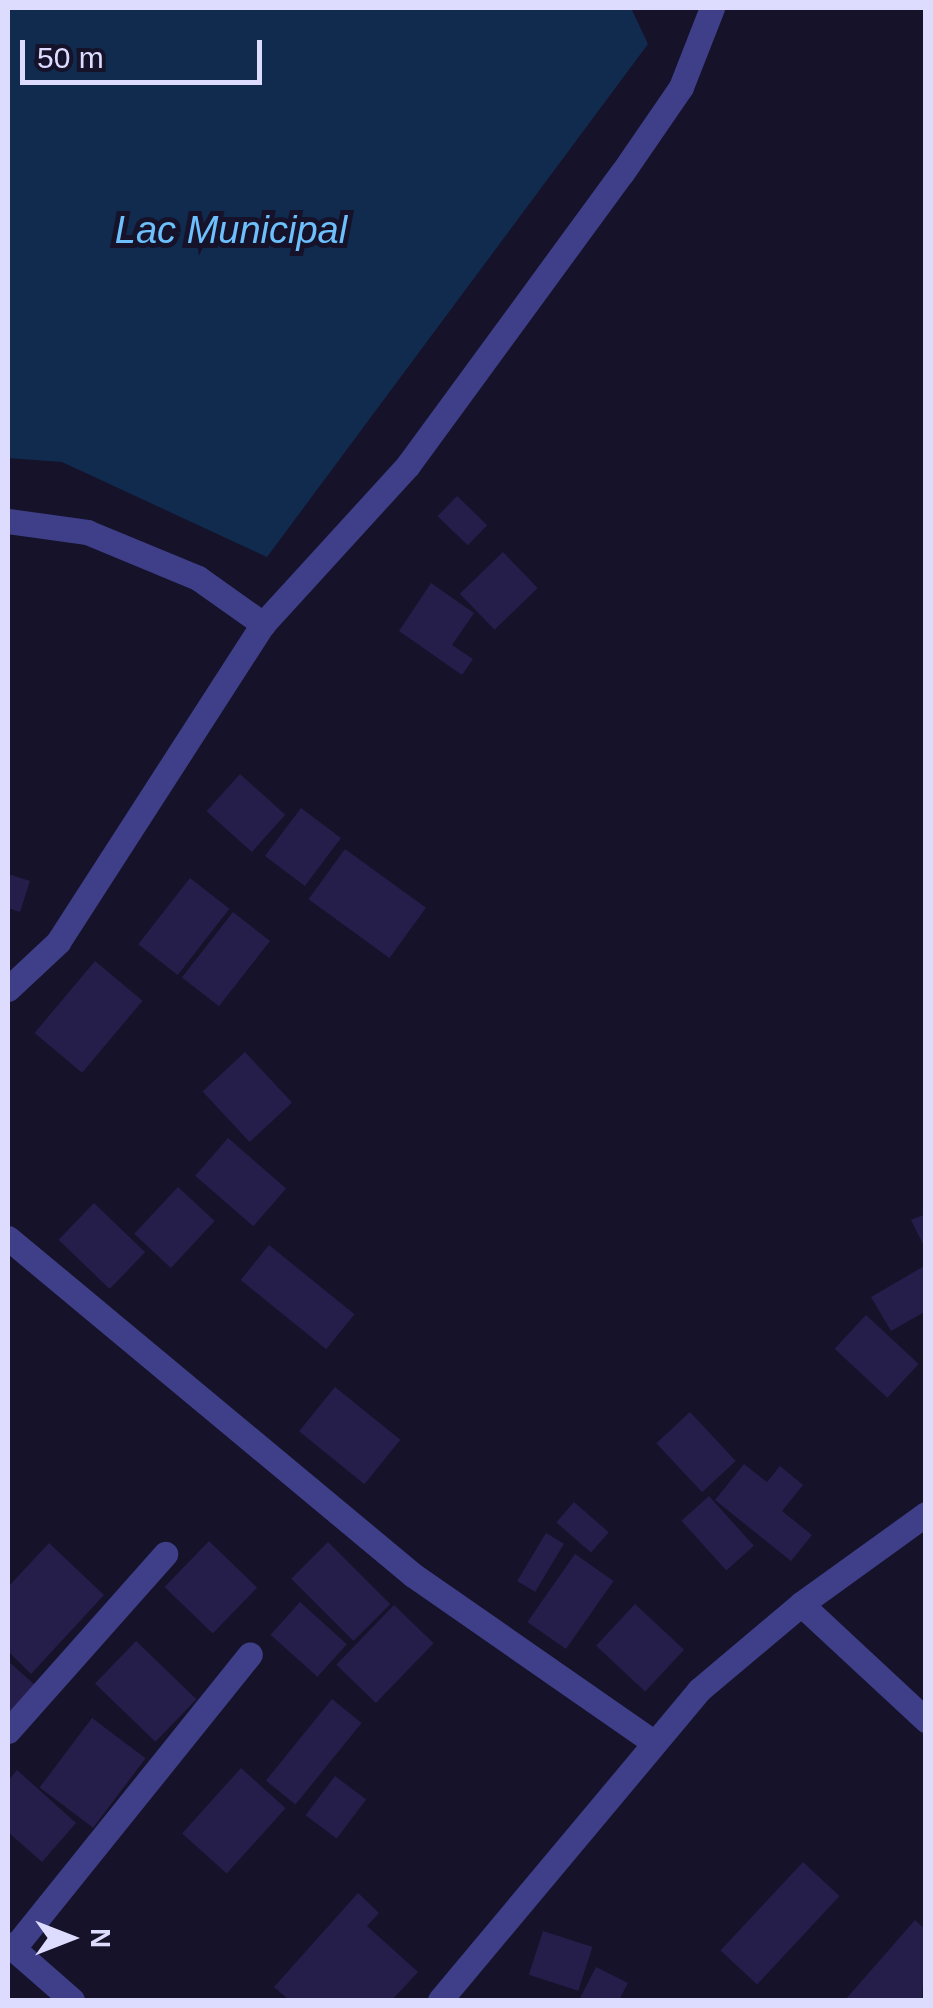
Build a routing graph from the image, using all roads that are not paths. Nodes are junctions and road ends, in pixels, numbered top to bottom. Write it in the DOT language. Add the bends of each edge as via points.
graph roads {
  1 [pos="712,8"];
  2 [pos="8,521"];
  3 [pos="263,624"];
  4 [pos="8,989"];
  5 [pos="8,1238"];
  6 [pos="926,1514"];
  7 [pos="166,1554"];
  8 [pos="800,1604"];
  9 [pos="250,1654"];
  10 [pos="926,1720"];
  11 [pos="8,1731"];
  12 [pos="650,1740"];
  13 [pos="10,1947"];
  14 [pos="72,2000"];
  15 [pos="440,2000"];
  1 -- 3 [label="street" via="681,87 600,204 408,466"];
  2 -- 3 [label="street" via="87,532 198,578"];
  3 -- 4 [label="street" via="58,942"];
  5 -- 12 [label="street" via="413,1575"];
  6 -- 8 [label="street"];
  7 -- 11 [label="street"];
  8 -- 10 [label="street"];
  8 -- 12 [label="street"];
  9 -- 13 [label="street"];
  12 -- 15 [label="street" via="588,1827"];
  13 -- 14 [label="street"];
}
